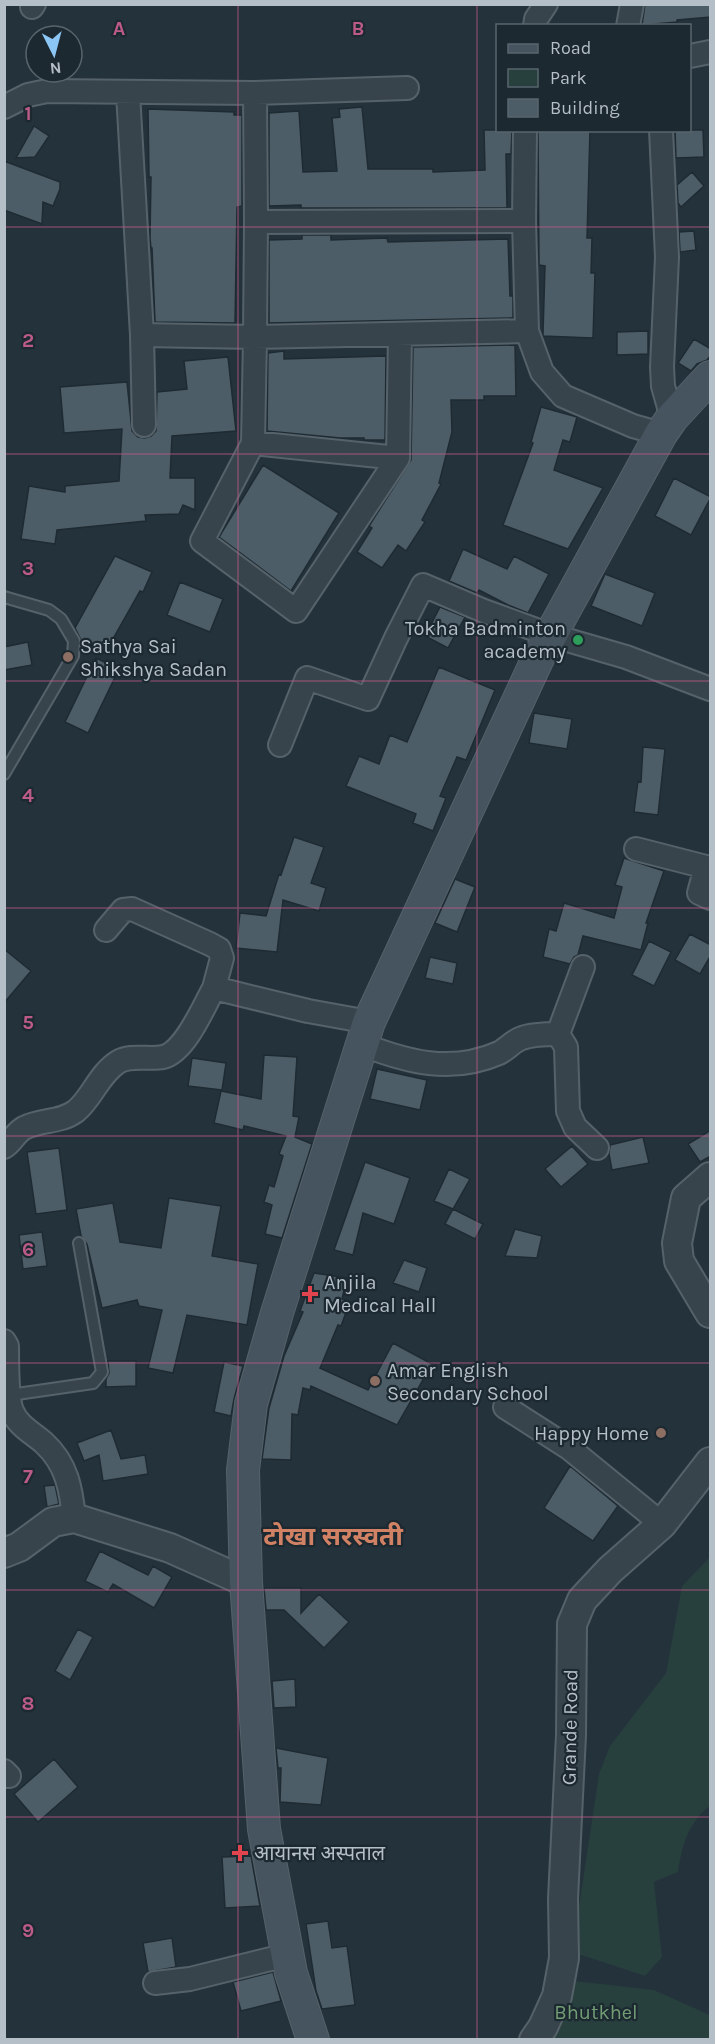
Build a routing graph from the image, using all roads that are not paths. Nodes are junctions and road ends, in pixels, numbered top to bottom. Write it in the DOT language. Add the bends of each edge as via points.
graph roads {
  1 [pos="546,4"];
  2 [pos="632,5"];
  3 [pos="535,24"];
  4 [pos="628,24"];
  5 [pos="711,52"];
  6 [pos="691,56"];
  7 [pos="406,87"];
  8 [pos="128,93"];
  9 [pos="255,93"];
  10 [pos="4,107"];
  11 [pos="525,132"];
  12 [pos="661,132"];
  13 [pos="524,221"];
  14 [pos="256,222"];
  15 [pos="527,331"];
  16 [pos="400,334"];
  17 [pos="142,335"];
  18 [pos="255,337"];
  19 [pos="711,377"];
  20 [pos="144,425"];
  21 [pos="667,426"];
  22 [pos="253,443"];
  23 [pos="398,458"];
  24 [pos="4,597"];
  25 [pos="550,635"];
  26 [pos="711,689"];
  27 [pos="280,745"];
  28 [pos="4,774"];
  29 [pos="636,849"];
  30 [pos="711,898"];
  31 [pos="106,930"];
  32 [pos="583,967"];
  33 [pos="214,988"];
  34 [pos="365,1033"];
  35 [pos="558,1034"];
  36 [pos="4,1148"];
  37 [pos="597,1148"];
  38 [pos="711,1177"];
  39 [pos="79,1243"];
  40 [pos="711,1313"];
  41 [pos="5,1352"];
  42 [pos="10,1395"];
  43 [pos="505,1407"];
  44 [pos="711,1462"];
  45 [pos="74,1518"];
  46 [pos="662,1524"];
  47 [pos="4,1553"];
  48 [pos="246,1582"];
  49 [pos="287,1954"];
  50 [pos="154,1983"];
  51 [pos="313,2040"];
  52 [pos="534,2040"];
  1 -- 3 [label="street"];
  2 -- 4 [label="street"];
  5 -- 6 [label="street"];
  7 -- 9 [label="street"];
  8 -- 9 [label="street"];
  8 -- 10 [label="street" via="47,91"];
  8 -- 17 [label="street"];
  9 -- 14 [label="street"];
  11 -- 13 [label="street"];
  12 -- 21 [label="street" via="667,257 662,367"];
  13 -- 14 [label="street"];
  13 -- 15 [label="street"];
  14 -- 18 [label="street"];
  15 -- 16 [label="street"];
  15 -- 21 [label="street" via="542,372 563,396 633,426"];
  16 -- 18 [label="street"];
  16 -- 23 [label="street"];
  17 -- 18 [label="street"];
  17 -- 20 [label="street"];
  18 -- 22 [label="street"];
  19 -- 21 [label="main road"];
  21 -- 25 [label="main road"];
  22 -- 23 [label="street"];
  22 -- 23 [label="street" via="202,541 296,611"];
  24 -- 28 [label="lane" via="49,610 61,619 74,641 73,656"];
  25 -- 26 [label="street" via="626,657"];
  25 -- 27 [label="street" via="423,585 368,699 307,678"];
  25 -- 34 [label="main road"];
  29 -- 30 [label="street" via="706,867 699,893"];
  31 -- 33 [label="street" via="123,910 132,909 210,944 219,949 222,958"];
  32 -- 35 [label="street"];
  33 -- 34 [label="street" via="308,1011"];
  33 -- 36 [label="street" via="185,1040 173,1052 164,1057 119,1061 78,1110 63,1119 26,1127"];
  34 -- 35 [label="street" via="397,1058 435,1064 467,1064 500,1052 521,1038"];
  34 -- 48 [label="main road" via="251,1404 243,1470"];
  35 -- 37 [label="street" via="566,1047 568,1111 575,1127"];
  38 -- 40 [label="street" via="686,1198 677,1243 679,1261"];
  39 -- 42 [label="lane" via="102,1372 93,1383"];
  41 -- 42 [label="street"];
  42 -- 45 [label="street" via="11,1410 24,1428 45,1444 63,1466 71,1487"];
  43 -- 46 [label="street" via="569,1448"];
  44 -- 46 [label="street, Grande Road"];
  45 -- 47 [label="street" via="53,1522"];
  45 -- 48 [label="street" via="170,1548"];
  46 -- 52 [label="street, Grande Road" via="596,1584 582,1600 572,1624 564,1958 557,1995"];
  48 -- 49 [label="main road" via="264,1829"];
  49 -- 50 [label="street" via="190,1979"];
  49 -- 51 [label="main road"];
}
